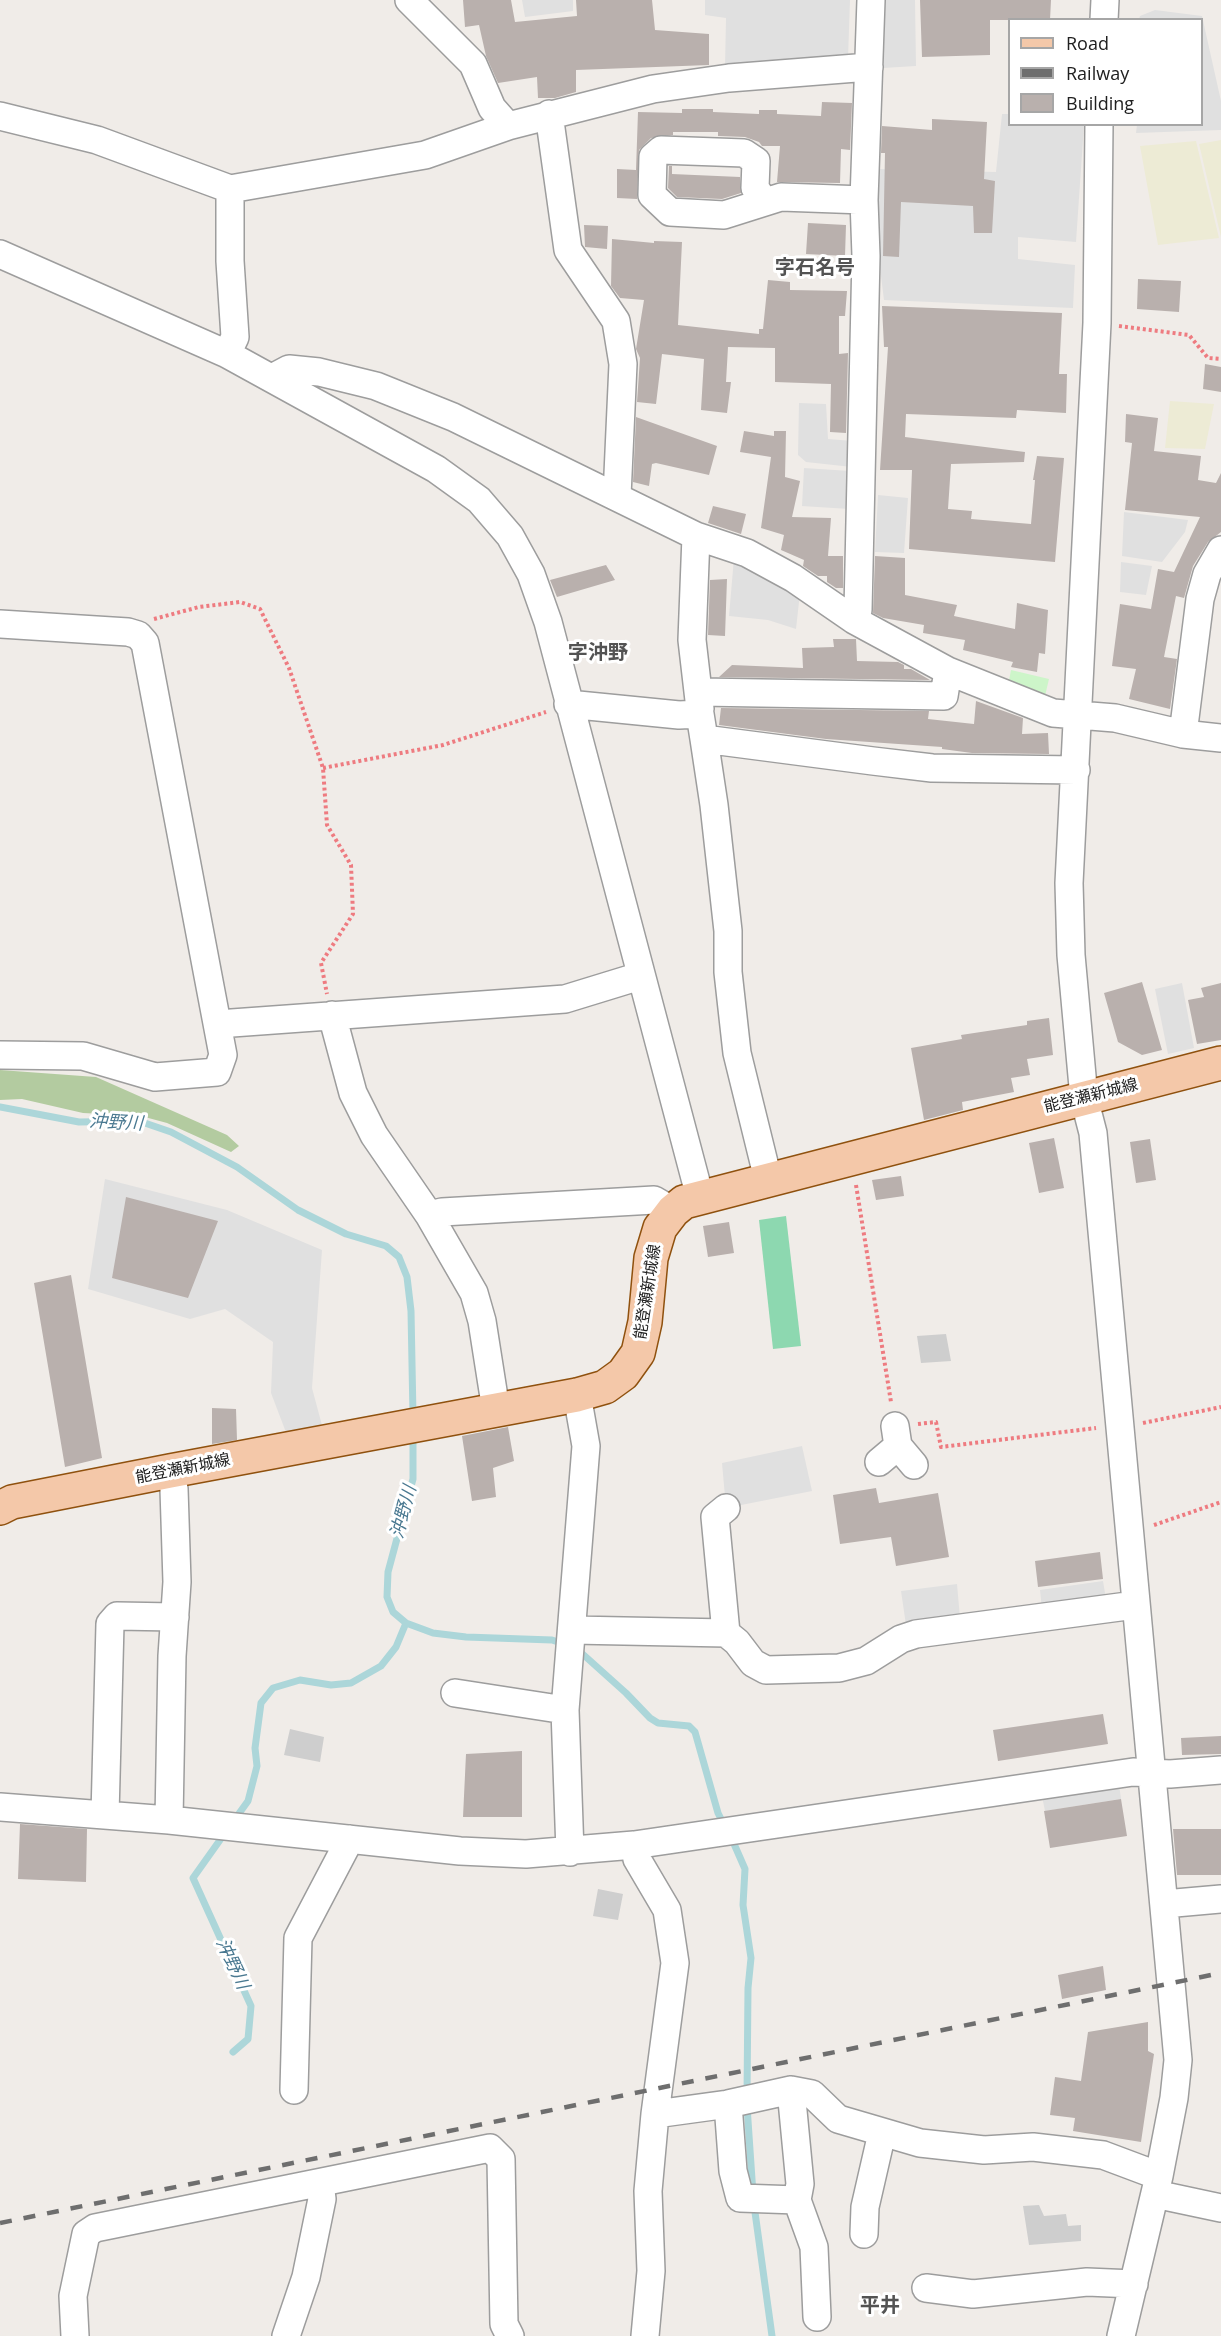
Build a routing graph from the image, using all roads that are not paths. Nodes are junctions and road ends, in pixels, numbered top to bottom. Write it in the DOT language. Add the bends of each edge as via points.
graph roads {
  1 [pos="409,0"];
  2 [pos="871,0"];
  3 [pos="1105,0"];
  4 [pos="1104,18"];
  5 [pos="868,67"];
  6 [pos="549,114"];
  7 [pos="0,116"];
  8 [pos="508,126"];
  9 [pos="1099,126"];
  10 [pos="230,189"];
  11 [pos="864,200"];
  12 [pos="764,201"];
  13 [pos="0,254"];
  14 [pos="227,354"];
  15 [pos="272,378"];
  16 [pos="617,496"];
  17 [pos="696,536"];
  18 [pos="1221,550"];
  19 [pos="854,620"];
  20 [pos="0,624"];
  21 [pos="948,671"];
  22 [pos="568,704"];
  23 [pos="701,715"];
  24 [pos="1078,716"];
  25 [pos="1183,734"];
  26 [pos="1221,738"];
  27 [pos="1076,770"];
  28 [pos="640,976"];
  29 [pos="332,1016"];
  30 [pos="218,1024"];
  31 [pos="0,1054"];
  32 [pos="1221,1063"];
  33 [pos="1084,1098"];
  34 [pos="768,1179"];
  35 [pos="686,1204"];
  36 [pos="429,1215"];
  37 [pos="577,1395"];
  38 [pos="496,1410"];
  39 [pos="170,1471"];
  40 [pos="0,1508"];
  41 [pos="726,1508"];
  42 [pos="1135,1605"];
  43 [pos="175,1617"];
  44 [pos="573,1630"];
  45 [pos="726,1633"];
  46 [pos="455,1694"];
  47 [pos="565,1710"];
  48 [pos="1221,1770"];
  49 [pos="1151,1773"];
  50 [pos="0,1807"];
  51 [pos="105,1815"];
  52 [pos="169,1820"];
  53 [pos="350,1839"];
  54 [pos="634,1845"];
  55 [pos="570,1852"];
  56 [pos="1221,1899"];
  57 [pos="1164,1904"];
  58 [pos="294,2090"];
  59 [pos="791,2090"];
  60 [pos="728,2104"];
  61 [pos="655,2114"];
  62 [pos="882,2133"];
  63 [pos="320,2184"];
  64 [pos="1157,2185"];
  65 [pos="797,2200"];
  66 [pos="1221,2208"];
  67 [pos="864,2234"];
  68 [pos="1134,2284"];
  69 [pos="926,2288"];
  70 [pos="817,2317"];
  71 [pos="75,2336"];
  72 [pos="286,2336"];
  73 [pos="510,2336"];
  74 [pos="645,2336"];
  75 [pos="1121,2336"];
  1 -- 8 [label="street" via="473,64 492,108"];
  2 -- 5 [label="street"];
  3 -- 4 [label="street"];
  5 -- 6 [label="street" via="653,89"];
  5 -- 11 [label="street"];
  6 -- 8 [label="street"];
  6 -- 16 [label="street" via="568,250 616,321 623,364"];
  7 -- 10 [label="street" via="97,140"];
  8 -- 10 [label="street" via="425,155"];
  9 -- 24 [label="street" via="1096,323"];
  10 -- 14 [label="street" via="235,337"];
  11 -- 12 [label="street" via="781,197"];
  11 -- 19 [label="street" via="858,610"];
  13 -- 14 [label="street"];
  14 -- 15 [label="street"];
  15 -- 16 [label="street" via="289,369 320,372 376,386 453,417"];
  15 -- 22 [label="street" via="436,469 480,500 510,536 531,574 548,622"];
  16 -- 17 [label="street"];
  17 -- 19 [label="street" via="747,553 793,578"];
  17 -- 23 [label="street" via="692,640"];
  18 -- 25 [label="street" via="1207,573 1200,599"];
  19 -- 21 [label="street"];
  20 -- 30 [label="street" via="138,635 145,643"];
  21 -- 23 [label="street" via="944,696"];
  21 -- 24 [label="street" via="1053,713"];
  22 -- 23 [label="street"];
  22 -- 28 [label="street" via="609,847"];
  23 -- 27 [label="street" via="932,768"];
  23 -- 34 [label="street" via="728,931 728,972 737,1053"];
  24 -- 25 [label="street" via="1115,718"];
  24 -- 27 [label="street"];
  25 -- 26 [label="street"];
  27 -- 33 [label="street" via="1070,914"];
  28 -- 29 [label="street" via="565,999"];
  28 -- 35 [label="street"];
  29 -- 30 [label="street"];
  29 -- 36 [label="street" via="353,1094 374,1135"];
  30 -- 31 [label="street" via="223,1055 217,1072 155,1077 83,1056"];
  32 -- 33 [label="main road, 能登瀬新城線"];
  33 -- 34 [label="main road, 能登瀬新城線"];
  33 -- 42 [label="street" via="1093,1132"];
  34 -- 35 [label="main road, 能登瀬新城線"];
  35 -- 36 [label="street" via="654,1200"];
  35 -- 37 [label="main road, 能登瀬新城線" via="660,1228 651,1258 638,1353 623,1374 605,1387"];
  36 -- 38 [label="street" via="474,1293 483,1321"];
  37 -- 38 [label="main road, 能登瀬新城線"];
  37 -- 44 [label="street" via="586,1446"];
  38 -- 39 [label="main road, 能登瀬新城線"];
  39 -- 40 [label="main road, 能登瀬新城線" via="12,1502"];
  39 -- 43 [label="street" via="174,1490"];
  41 -- 45 [label="street" via="715,1516"];
  42 -- 45 [label="street" via="916,1634 866,1661 839,1668 766,1670 753,1663"];
  42 -- 49 [label="street"];
  43 -- 51 [label="street" via="117,1616 110,1624"];
  43 -- 52 [label="street"];
  44 -- 45 [label="street"];
  44 -- 47 [label="street"];
  46 -- 47 [label="street"];
  47 -- 55 [label="street"];
  48 -- 49 [label="street"];
  49 -- 54 [label="street" via="1133,1772"];
  49 -- 57 [label="street"];
  50 -- 51 [label="street"];
  51 -- 52 [label="street"];
  52 -- 53 [label="street"];
  53 -- 55 [label="street" via="460,1851"];
  53 -- 58 [label="street" via="298,1938"];
  54 -- 55 [label="street"];
  54 -- 61 [label="street" via="637,1860 667,1910 675,1963"];
  56 -- 57 [label="street"];
  57 -- 64 [label="street" via="1178,2060"];
  59 -- 60 [label="street"];
  59 -- 62 [label="street" via="812,2094 838,2119"];
  59 -- 65 [label="street" via="800,2184"];
  60 -- 61 [label="street"];
  60 -- 65 [label="street" via="733,2171 740,2198"];
  61 -- 74 [label="street" via="648,2191 651,2271"];
  62 -- 64 [label="street" via="920,2143 984,2150 1033,2147 1103,2155"];
  62 -- 67 [label="street" via="865,2207"];
  63 -- 71 [label="street" via="95,2228 87,2234 73,2296"];
  63 -- 72 [label="street" via="322,2199 306,2277"];
  63 -- 73 [label="street" via="490,2148 501,2159 504,2324"];
  64 -- 66 [label="street"];
  64 -- 68 [label="street"];
  65 -- 70 [label="street" via="814,2247"];
  68 -- 69 [label="street" via="1087,2282 973,2294"];
  68 -- 75 [label="street"];
}
